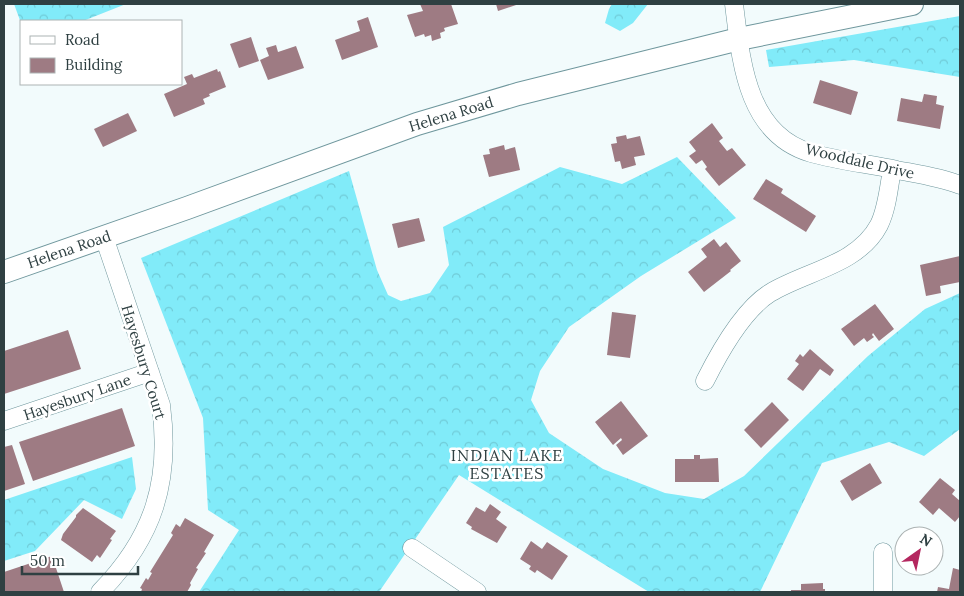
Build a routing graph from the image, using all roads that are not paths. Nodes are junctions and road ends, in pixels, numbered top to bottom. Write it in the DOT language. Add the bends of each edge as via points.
graph roads {
  1 [pos="734,4"];
  2 [pos="911,4"];
  3 [pos="738,39"];
  4 [pos="892,169"];
  5 [pos="960,186"];
  6 [pos="104,237"];
  7 [pos="4,272"];
  8 [pos="150,372"];
  9 [pos="705,381"];
  10 [pos="4,421"];
  11 [pos="412,548"];
  12 [pos="883,552"];
  13 [pos="100,592"];
  14 [pos="477,592"];
  15 [pos="883,592"];
  1 -- 3 [label="street, Wooddale Drive"];
  2 -- 3 [label="main road, Helena Road"];
  3 -- 4 [label="street, Wooddale Drive" via="756,106 783,139 810,152"];
  3 -- 6 [label="main road, Helena Road" via="563,82 425,122"];
  4 -- 5 [label="street, Wooddale Drive"];
  4 -- 9 [label="street" via="880,224 870,238 843,259 764,298 750,311 721,350"];
  6 -- 7 [label="main road, Helena Road"];
  6 -- 8 [label="street, Hayesbury Court"];
  8 -- 10 [label="street, Hayesbury Lane"];
  8 -- 13 [label="street, Hayesbury Court" via="164,434 159,492 153,514 134,551"];
  11 -- 14 [label="street"];
  12 -- 15 [label="street"];
}
